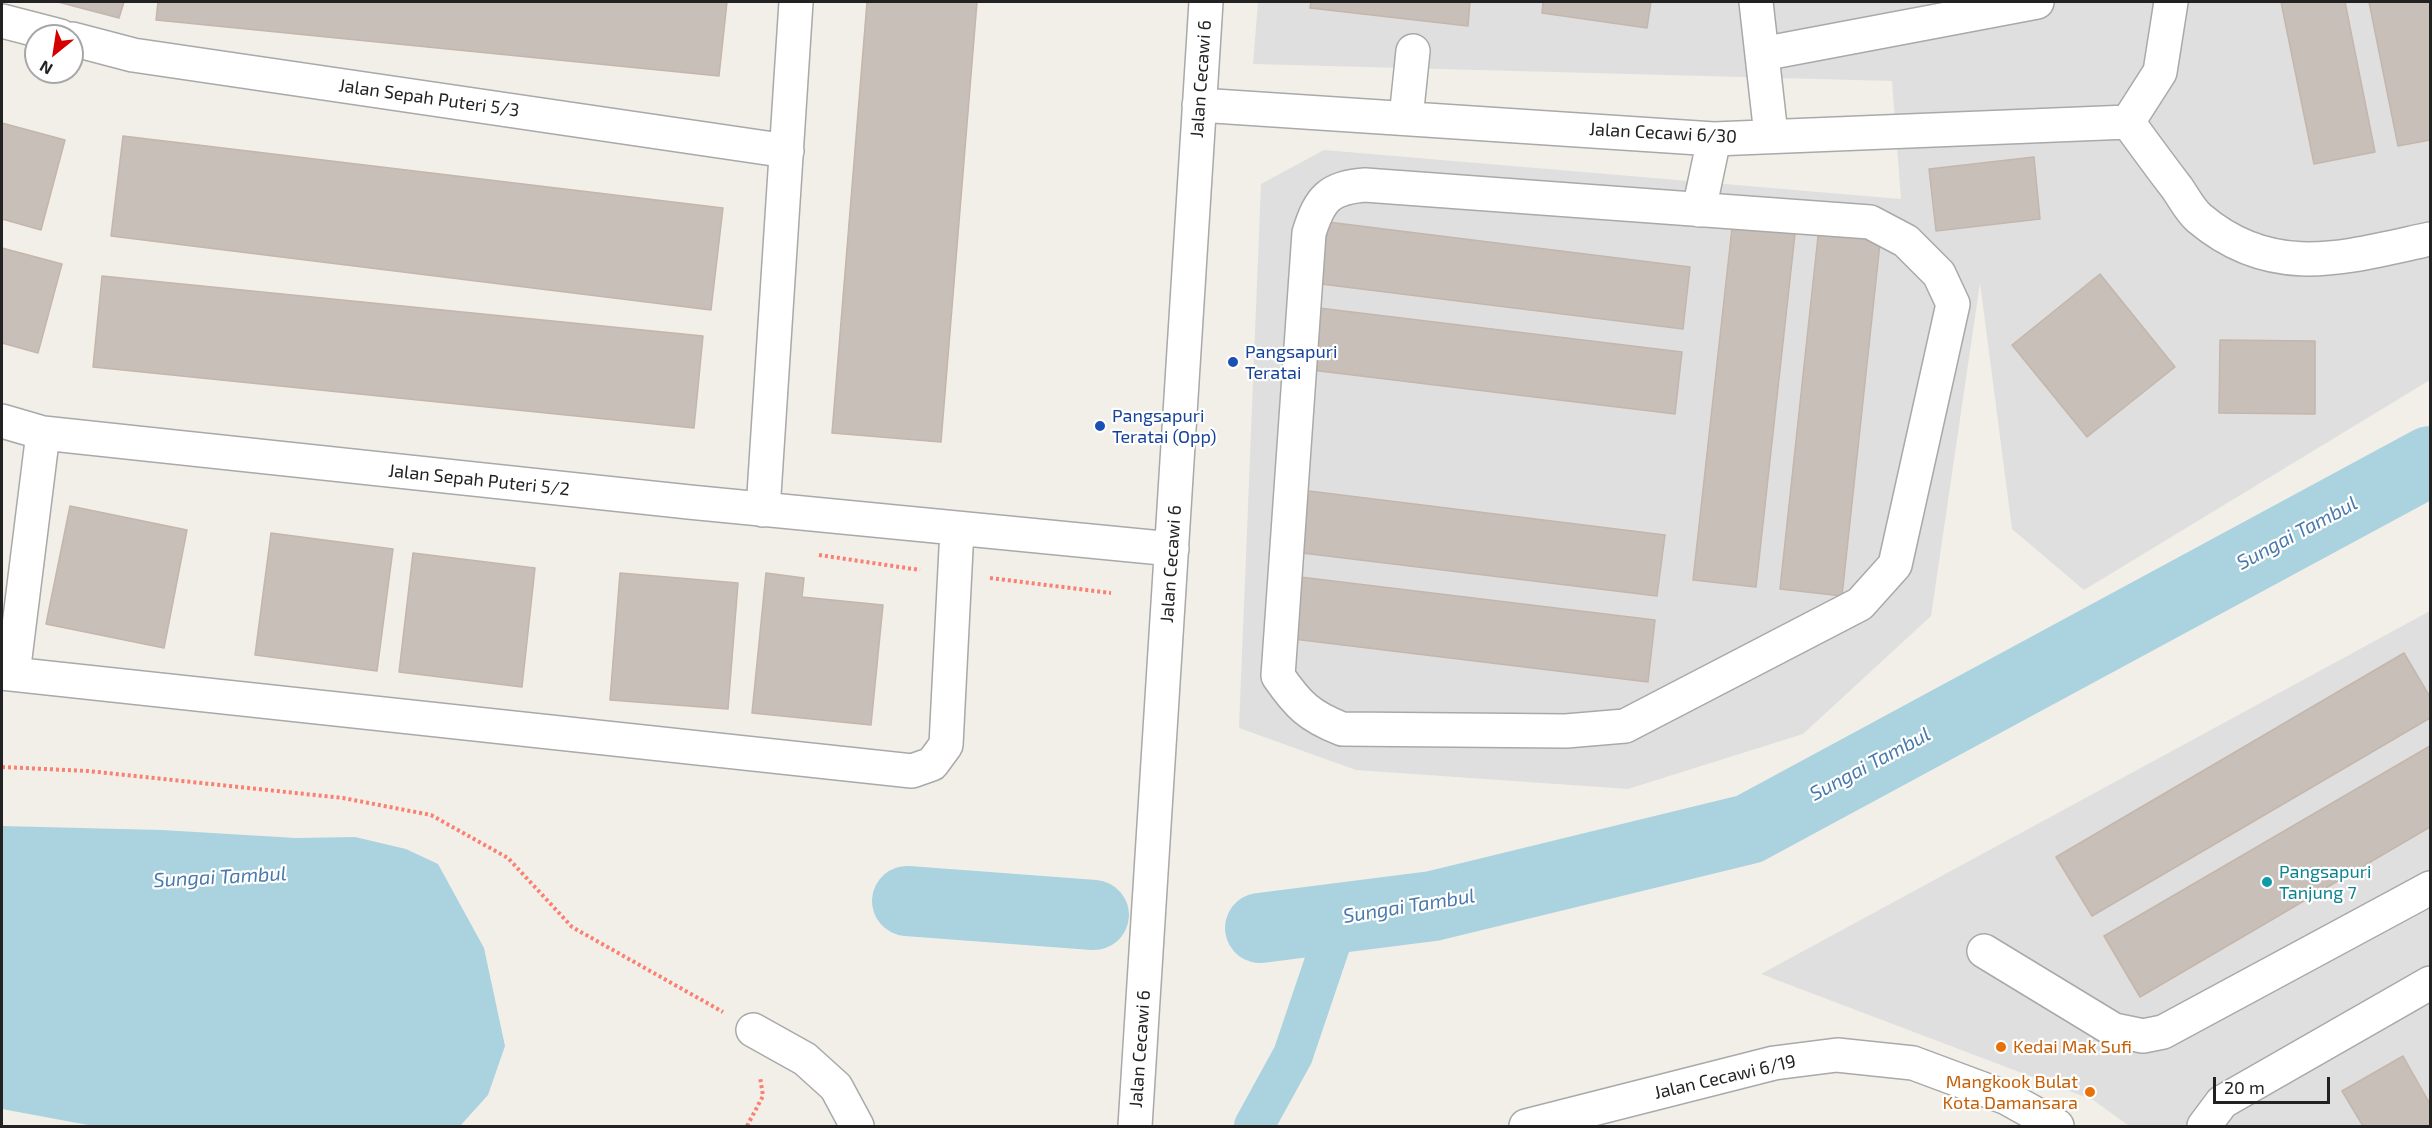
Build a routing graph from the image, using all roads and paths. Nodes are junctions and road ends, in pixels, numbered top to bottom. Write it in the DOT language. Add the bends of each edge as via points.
graph roads {
  1 [pos="796,2"];
  2 [pos="1206,2"];
  3 [pos="1756,2"];
  4 [pos="2037,2"];
  5 [pos="2171,2"];
  6 [pos="2,21"];
  7 [pos="24,27"];
  8 [pos="84,42"];
  9 [pos="1413,51"];
  10 [pos="1762,54"];
  11 [pos="1199,105"];
  12 [pos="1406,118"];
  13 [pos="2128,122"];
  14 [pos="1771,135"];
  15 [pos="1714,139"];
  16 [pos="787,151"];
  17 [pos="1699,210"];
  18 [pos="2430,238"];
  19 [pos="2,421"];
  20 [pos="43,433"];
  21 [pos="763,510"];
  22 [pos="957,529"];
  23 [pos="1172,549"];
  24 [pos="7,674"];
  25 [pos="2,767"];
  26 [pos="2430,888"];
  27 [pos="1984,951"];
  28 [pos="2430,983"];
  29 [pos="753,1030"];
  30 [pos="747,1126"];
  31 [pos="857,1126"];
  32 [pos="1135,1126"];
  33 [pos="1526,1126"];
  34 [pos="2057,1126"];
  35 [pos="2204,1126"];
  1 -- 16 [label="street"];
  2 -- 11 [label="street, Jalan Cecawi 6"];
  3 -- 10 [label="street"];
  4 -- 10 [label="street"];
  5 -- 13 [label="street" via="2160,72"];
  6 -- 7 [label="street"];
  8 -- 16 [label="street, Jalan Sepah Puteri 5/3" via="133,55"];
  9 -- 12 [label="street"];
  10 -- 14 [label="street"];
  11 -- 12 [label="street, Jalan Cecawi 6/30"];
  11 -- 23 [label="street, Jalan Cecawi 6"];
  12 -- 15 [label="street, Jalan Cecawi 6/30"];
  13 -- 14 [label="street, Jalan Cecawi 6/30"];
  13 -- 18 [label="street" via="2198,217 2233,240 2264,253 2297,261 2357,255"];
  14 -- 15 [label="street, Jalan Cecawi 6/30"];
  15 -- 17 [label="street"];
  16 -- 21 [label="street"];
  17 -- 17 [label="street" via="1870,222 1906,241 1939,274 1953,304 1894,565 1860,604 1626,726 1566,731 1342,729 1318,719 1296,703 1278,676 1279,642 1309,232 1316,210 1329,194 1365,185"];
  19 -- 20 [label="street, Jalan Sepah Puteri 5/2"];
  20 -- 21 [label="street, Jalan Sepah Puteri 5/2"];
  20 -- 24 [label="street"];
  21 -- 22 [label="street, Jalan Sepah Puteri 5/2"];
  22 -- 23 [label="street, Jalan Sepah Puteri 5/2"];
  22 -- 24 [label="street" via="946,745 932,764 912,771"];
  23 -- 32 [label="street, Jalan Cecawi 6"];
  25 -- 29 [label="path" via="87,771 332,797 431,815 508,858 572,927"];
  26 -- 27 [label="street" via="2163,1032 2143,1036 2114,1030"];
  28 -- 35 [label="street" via="2222,1102"];
  29 -- 30 [label="path" via="763,1095"];
  29 -- 31 [label="street" via="805,1059 836,1087"];
  33 -- 34 [label="street, Jalan Cecawi 6/19" via="1774,1063 1837,1055 1913,1063 2007,1098"];
}
